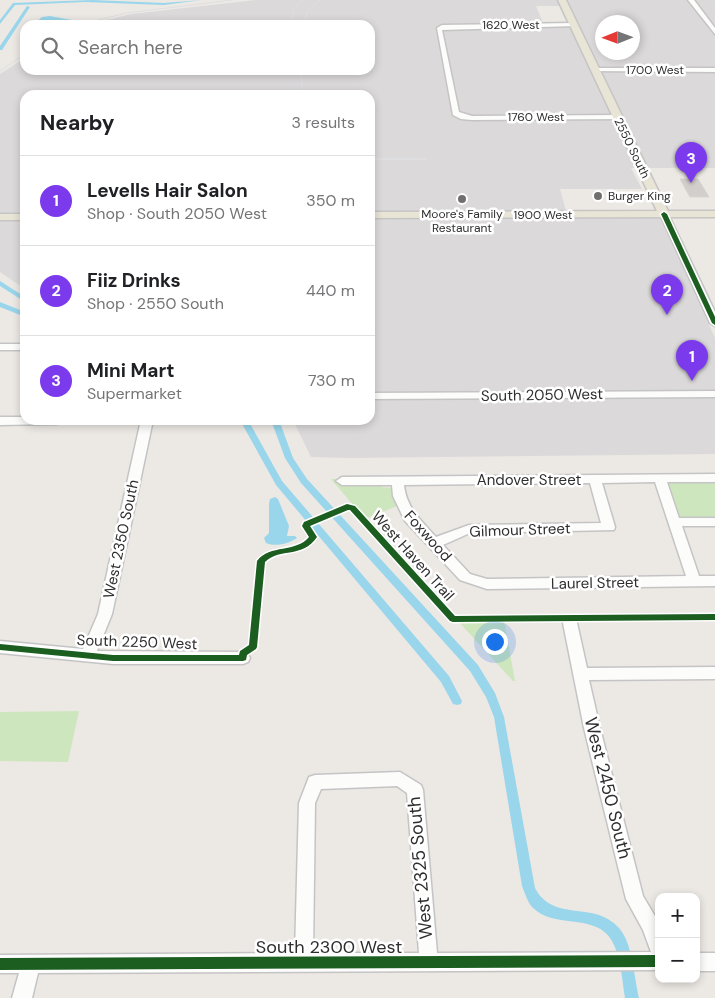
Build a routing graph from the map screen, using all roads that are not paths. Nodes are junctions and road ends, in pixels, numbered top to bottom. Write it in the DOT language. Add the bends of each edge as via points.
graph roads {
  1 [pos="562,0"];
  2 [pos="691,0"];
  3 [pos="574,25"];
  4 [pos="715,32"];
  5 [pos="596,70"];
  6 [pos="715,70"];
  7 [pos="456,113"];
  8 [pos="618,117"];
  9 [pos="664,214"];
  10 [pos="715,214"];
  11 [pos="375,215"];
  12 [pos="0,217"];
  13 [pos="20,217"];
  14 [pos="715,323"];
  15 [pos="0,347"];
  16 [pos="20,347"];
  17 [pos="715,394"];
  18 [pos="375,396"];
  19 [pos="0,421"];
  20 [pos="20,421"];
  21 [pos="146,425"];
  22 [pos="715,478"];
  23 [pos="595,479"];
  24 [pos="660,479"];
  25 [pos="342,481"];
  26 [pos="398,481"];
  27 [pos="675,522"];
  28 [pos="715,522"];
  29 [pos="434,543"];
  30 [pos="475,581"];
  31 [pos="694,581"];
  32 [pos="715,581"];
  33 [pos="570,623"];
  34 [pos="0,647"];
  35 [pos="88,656"];
  36 [pos="242,658"];
  37 [pos="715,673"];
  38 [pos="581,674"];
  39 [pos="655,938"];
  40 [pos="650,961"];
  41 [pos="304,962"];
  42 [pos="428,962"];
  43 [pos="700,962"];
  44 [pos="715,962"];
  45 [pos="0,964"];
  46 [pos="31,964"];
  47 [pos="22,998"];
  1 -- 3 [label="main road, 2550 South"];
  2 -- 4 [label="street"];
  3 -- 5 [label="main road, 2550 South"];
  3 -- 7 [label="street, 1620 West" via="449,26 439,29"];
  5 -- 6 [label="street, 1700 West"];
  5 -- 8 [label="main road, 2550 South"];
  7 -- 8 [label="street, 1760 West" via="472,118"];
  8 -- 9 [label="main road, 2550 South"];
  9 -- 10 [label="main road, 1900 West"];
  9 -- 11 [label="main road, 1900 West"];
  9 -- 14 [label="street, 2550 South"];
  12 -- 13 [label="main road"];
  15 -- 16 [label="street"];
  17 -- 18 [label="street, South 2050 West"];
  19 -- 20 [label="street"];
  21 -- 35 [label="street, West 2350 South" via="104,614"];
  22 -- 24 [label="street, Andover Street"];
  23 -- 24 [label="street, Andover Street"];
  23 -- 26 [label="street, Andover Street"];
  23 -- 29 [label="street, Gilmour Street" via="610,527 469,529"];
  24 -- 27 [label="street"];
  25 -- 26 [label="street, Andover Street"];
  26 -- 29 [label="street, Foxwood" via="402,506"];
  27 -- 28 [label="street"];
  27 -- 31 [label="street"];
  29 -- 30 [label="street, Foxwood" via="465,577"];
  30 -- 31 [label="street, Laurel Street" via="487,584"];
  31 -- 32 [label="street, Laurel Street"];
  33 -- 38 [label="street, West 2450 South"];
  34 -- 35 [label="street, South 2250 West"];
  35 -- 36 [label="street, South 2250 West"];
  37 -- 38 [label="street"];
  38 -- 39 [label="street, West 2450 South" via="636,899"];
  40 -- 42 [label="street, South 2300 West"];
  41 -- 42 [label="street, South 2300 West"];
  41 -- 42 [label="street, West 2325 South" via="308,803 315,782 400,779 415,790"];
  41 -- 46 [label="street, South 2300 West"];
  43 -- 44 [label="street"];
  45 -- 46 [label="street, South 2300 West"];
  46 -- 47 [label="street"];
}
